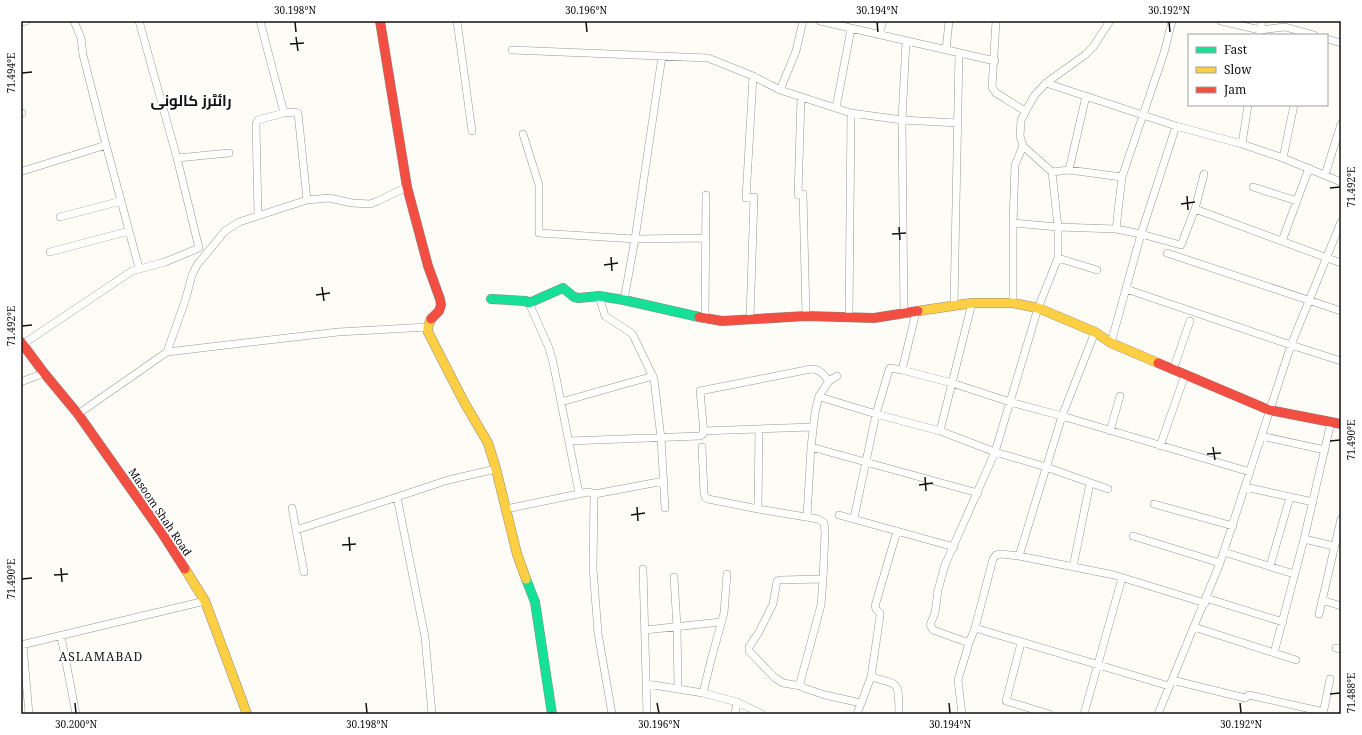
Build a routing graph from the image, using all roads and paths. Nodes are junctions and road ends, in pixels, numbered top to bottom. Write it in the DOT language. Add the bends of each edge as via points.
graph roads {
  1 [pos="74,21"];
  2 [pos="139,21"];
  3 [pos="260,21"];
  4 [pos="380,21"];
  5 [pos="457,21"];
  6 [pos="803,21"];
  7 [pos="820,21"];
  8 [pos="883,21"];
  9 [pos="949,21"];
  10 [pos="996,21"];
  11 [pos="1110,21"];
  12 [pos="1172,21"];
  13 [pos="1225,21"];
  14 [pos="1262,21"];
  15 [pos="851,29"];
  16 [pos="1260,32"];
  17 [pos="1309,34"];
  18 [pos="879,35"];
  19 [pos="1328,39"];
  20 [pos="906,41"];
  21 [pos="1341,43"];
  22 [pos="512,50"];
  23 [pos="946,50"];
  24 [pos="959,53"];
  25 [pos="662,56"];
  26 [pos="995,60"];
  27 [pos="753,76"];
  28 [pos="1046,83"];
  29 [pos="780,90"];
  30 [pos="1086,96"];
  31 [pos="801,97"];
  32 [pos="1248,106"];
  33 [pos="1294,106"];
  34 [pos="836,108"];
  35 [pos="851,112"];
  36 [pos="1025,112"];
  37 [pos="284,113"];
  38 [pos="1142,115"];
  39 [pos="902,120"];
  40 [pos="958,123"];
  41 [pos="1341,124"];
  42 [pos="1176,126"];
  43 [pos="472,131"];
  44 [pos="523,134"];
  45 [pos="1242,144"];
  46 [pos="106,145"];
  47 [pos="1023,146"];
  48 [pos="230,153"];
  49 [pos="177,158"];
  50 [pos="1283,158"];
  51 [pos="1309,168"];
  52 [pos="1069,170"];
  53 [pos="23,171"];
  54 [pos="1052,172"];
  55 [pos="1204,174"];
  56 [pos="1325,175"];
  57 [pos="1122,177"];
  58 [pos="1341,182"];
  59 [pos="407,187"];
  60 [pos="1253,187"];
  61 [pos="706,195"];
  62 [pos="306,200"];
  63 [pos="121,201"];
  64 [pos="1296,201"];
  65 [pos="1194,209"];
  66 [pos="258,215"];
  67 [pos="60,217"];
  68 [pos="1341,222"];
  69 [pos="1013,223"];
  70 [pos="1058,227"];
  71 [pos="1116,229"];
  72 [pos="129,231"];
  73 [pos="1141,234"];
  74 [pos="705,238"];
  75 [pos="636,239"];
  76 [pos="1282,241"];
  77 [pos="50,252"];
  78 [pos="1167,253"];
  79 [pos="1058,258"];
  80 [pos="1327,258"];
  81 [pos="1341,263"];
  82 [pos="139,268"];
  83 [pos="1097,270"];
  84 [pos="1126,289"];
  85 [pos="599,296"];
  86 [pos="491,299"];
  87 [pos="624,300"];
  88 [pos="1310,300"];
  89 [pos="529,302"];
  90 [pos="972,303"];
  91 [pos="1013,303"];
  92 [pos="954,305"];
  93 [pos="1038,308"];
  94 [pos="1341,311"];
  95 [pos="916,312"];
  96 [pos="904,314"];
  97 [pos="806,316"];
  98 [pos="849,317"];
  99 [pos="750,319"];
  100 [pos="705,320"];
  101 [pos="1190,321"];
  102 [pos="428,327"];
  103 [pos="1095,332"];
  104 [pos="22,343"];
  105 [pos="1111,343"];
  106 [pos="1291,346"];
  107 [pos="168,352"];
  108 [pos="1341,361"];
  109 [pos="902,370"];
  110 [pos="1173,370"];
  111 [pos="44,373"];
  112 [pos="1185,375"];
  113 [pos="653,376"];
  114 [pos="837,376"];
  115 [pos="829,381"];
  116 [pos="21,382"];
  117 [pos="952,383"];
  118 [pos="1120,396"];
  119 [pos="820,397"];
  120 [pos="561,402"];
  121 [pos="1010,402"];
  122 [pos="1269,410"];
  123 [pos="78,414"];
  124 [pos="876,414"];
  125 [pos="1062,416"];
  126 [pos="1331,422"];
  127 [pos="1341,424"];
  128 [pos="813,427"];
  129 [pos="760,429"];
  130 [pos="940,430"];
  131 [pos="704,431"];
  132 [pos="1110,431"];
  133 [pos="1261,436"];
  134 [pos="661,438"];
  135 [pos="569,441"];
  136 [pos="1160,446"];
  137 [pos="702,447"];
  138 [pos="811,447"];
  139 [pos="1326,450"];
  140 [pos="995,452"];
  141 [pos="866,462"];
  142 [pos="1046,467"];
  143 [pos="496,469"];
  144 [pos="1250,472"];
  145 [pos="664,481"];
  146 [pos="1090,483"];
  147 [pos="1245,487"];
  148 [pos="1108,489"];
  149 [pos="579,493"];
  150 [pos="978,493"];
  151 [pos="596,494"];
  152 [pos="1290,497"];
  153 [pos="397,498"];
  154 [pos="1313,502"];
  155 [pos="1154,504"];
  156 [pos="292,508"];
  157 [pos="665,508"];
  158 [pos="506,509"];
  159 [pos="758,509"];
  160 [pos="839,515"];
  161 [pos="807,517"];
  162 [pos="854,518"];
  163 [pos="1341,519"];
  164 [pos="1233,526"];
  165 [pos="897,531"];
  166 [pos="1133,536"];
  167 [pos="1304,539"];
  168 [pos="1334,546"];
  169 [pos="954,547"];
  170 [pos="1224,552"];
  171 [pos="1019,556"];
  172 [pos="1220,563"];
  173 [pos="1270,566"];
  174 [pos="1073,567"];
  175 [pos="642,569"];
  176 [pos="727,574"];
  177 [pos="1294,574"];
  178 [pos="674,576"];
  179 [pos="1122,578"];
  180 [pos="824,579"];
  181 [pos="1205,600"];
  182 [pos="1322,600"];
  183 [pos="205,601"];
  184 [pos="1341,606"];
  185 [pos="1319,614"];
  186 [pos="721,622"];
  187 [pos="1283,622"];
  188 [pos="677,627"];
  189 [pos="1194,627"];
  190 [pos="975,628"];
  191 [pos="645,630"];
  192 [pos="61,636"];
  193 [pos="970,643"];
  194 [pos="1021,643"];
  195 [pos="22,645"];
  196 [pos="1274,653"];
  197 [pos="1296,660"];
  198 [pos="1097,665"];
  199 [pos="871,677"];
  200 [pos="1330,679"];
  201 [pos="1170,683"];
  202 [pos="647,684"];
  203 [pos="801,686"];
  204 [pos="678,689"];
  205 [pos="703,693"];
  206 [pos="737,702"];
  207 [pos="861,703"];
  208 [pos="1324,713"];
  209 [pos="29,714"];
  210 [pos="76,714"];
  211 [pos="247,714"];
  212 [pos="432,714"];
  213 [pos="552,714"];
  214 [pos="612,714"];
  215 [pos="647,714"];
  216 [pos="735,714"];
  217 [pos="762,714"];
  218 [pos="858,714"];
  219 [pos="899,714"];
  220 [pos="962,714"];
  221 [pos="1049,714"];
  222 [pos="1084,714"];
  223 [pos="1158,714"];
  1 -- 46 [label="street" via="81,38"];
  2 -- 49 [label="street"];
  3 -- 37 [label="street"];
  4 -- 59 [label="street"];
  5 -- 43 [label="street"];
  6 -- 29 [label="street" via="796,51"];
  7 -- 15 [label="street"];
  8 -- 18 [label="street"];
  9 -- 23 [label="street"];
  10 -- 26 [label="street"];
  11 -- 28 [label="street" via="1085,55"];
  12 -- 38 [label="street" via="1164,53"];
  13 -- 16 [label="street"];
  14 -- 16 [label="street"];
  15 -- 18 [label="street"];
  15 -- 34 [label="street"];
  16 -- 17 [label="street" via="1285,27"];
  18 -- 20 [label="street"];
  19 -- 21 [label="street"];
  20 -- 23 [label="street"];
  20 -- 39 [label="street"];
  22 -- 25 [label="street"];
  23 -- 24 [label="street"];
  24 -- 26 [label="street"];
  24 -- 40 [label="street"];
  25 -- 27 [label="street" via="708,58"];
  25 -- 75 [label="street"];
  26 -- 36 [label="street" via="992,87 996,93"];
  27 -- 29 [label="street"];
  27 -- 99 [label="street" via="746,198 754,197"];
  28 -- 30 [label="street"];
  28 -- 36 [label="street" via="1034,96"];
  29 -- 31 [label="street"];
  30 -- 38 [label="street"];
  30 -- 52 [label="street"];
  31 -- 34 [label="street"];
  31 -- 97 [label="street" via="798,194 803,194"];
  32 -- 45 [label="street"];
  33 -- 50 [label="street"];
  34 -- 35 [label="street"];
  35 -- 39 [label="street"];
  35 -- 98 [label="street"];
  36 -- 47 [label="street" via="1021,120 1020,136"];
  37 -- 62 [label="street" via="298,113"];
  37 -- 66 [label="street" via="256,121"];
  38 -- 42 [label="street"];
  38 -- 57 [label="street"];
  39 -- 40 [label="street"];
  39 -- 96 [label="street"];
  40 -- 92 [label="street"];
  41 -- 56 [label="street"];
  42 -- 45 [label="street"];
  42 -- 73 [label="street"];
  44 -- 75 [label="street" via="539,185 539,233"];
  45 -- 50 [label="street"];
  46 -- 53 [label="street"];
  46 -- 63 [label="street"];
  47 -- 54 [label="street"];
  47 -- 69 [label="street" via="1015,165"];
  48 -- 49 [label="street"];
  49 -- 82 [label="street" via="199,248 165,262"];
  50 -- 51 [label="street"];
  51 -- 56 [label="street"];
  51 -- 64 [label="street"];
  52 -- 54 [label="street"];
  52 -- 57 [label="street"];
  54 -- 70 [label="street"];
  55 -- 65 [label="street"];
  56 -- 58 [label="street"];
  57 -- 71 [label="street"];
  59 -- 62 [label="street" via="370,204 329,198"];
  59 -- 102 [label="street" via="441,305"];
  60 -- 64 [label="street"];
  61 -- 74 [label="street"];
  62 -- 66 [label="street"];
  63 -- 67 [label="street"];
  63 -- 72 [label="street"];
  64 -- 76 [label="street"];
  65 -- 73 [label="street" via="1181,245"];
  65 -- 76 [label="street"];
  66 -- 107 [label="street" via="225,231 197,264"];
  68 -- 80 [label="street"];
  69 -- 70 [label="street"];
  69 -- 91 [label="street"];
  70 -- 71 [label="street"];
  70 -- 79 [label="street"];
  71 -- 73 [label="street"];
  72 -- 77 [label="street"];
  72 -- 82 [label="street"];
  73 -- 84 [label="street"];
  74 -- 75 [label="street"];
  74 -- 100 [label="street"];
  75 -- 87 [label="street"];
  76 -- 80 [label="street"];
  78 -- 88 [label="street"];
  79 -- 83 [label="street"];
  79 -- 93 [label="street"];
  80 -- 81 [label="street"];
  80 -- 88 [label="street"];
  82 -- 104 [label="street" via="132,270"];
  84 -- 105 [label="street"];
  84 -- 106 [label="street"];
  85 -- 87 [label="street"];
  85 -- 89 [label="street" via="574,297 562,288"];
  85 -- 113 [label="street" via="605,316 633,335"];
  86 -- 89 [label="street"];
  87 -- 100 [label="street"];
  88 -- 94 [label="street"];
  88 -- 106 [label="street"];
  89 -- 120 [label="street" via="549,348"];
  90 -- 91 [label="street"];
  90 -- 92 [label="street"];
  90 -- 117 [label="street"];
  91 -- 93 [label="street"];
  92 -- 95 [label="street"];
  93 -- 103 [label="street"];
  93 -- 121 [label="street"];
  95 -- 96 [label="street"];
  95 -- 109 [label="street"];
  96 -- 98 [label="street" via="874,318"];
  97 -- 98 [label="street"];
  97 -- 99 [label="street"];
  99 -- 100 [label="street"];
  101 -- 110 [label="street"];
  102 -- 107 [label="street" via="338,332"];
  102 -- 143 [label="street" via="437,351 488,443"];
  103 -- 105 [label="street"];
  103 -- 125 [label="street"];
  104 -- 111 [label="street, Masoom Shah Road"];
  105 -- 110 [label="street"];
  106 -- 108 [label="street"];
  106 -- 122 [label="street"];
  107 -- 123 [label="street"];
  109 -- 117 [label="street"];
  109 -- 124 [label="street" via="889,370"];
  110 -- 112 [label="street"];
  111 -- 116 [label="street"];
  111 -- 123 [label="street, Masoom Shah Road"];
  112 -- 122 [label="street"];
  112 -- 136 [label="street"];
  113 -- 120 [label="street"];
  113 -- 134 [label="street"];
  114 -- 115 [label="street"];
  115 -- 128 [label="street" via="819,396"];
  115 -- 131 [label="street" via="820,371 810,369 700,391"];
  117 -- 121 [label="street"];
  117 -- 130 [label="street"];
  118 -- 132 [label="street"];
  119 -- 124 [label="street"];
  120 -- 135 [label="street"];
  121 -- 125 [label="street"];
  121 -- 140 [label="street"];
  122 -- 126 [label="street"];
  122 -- 133 [label="street"];
  123 -- 183 [label="street, Masoom Shah Road" via="162,533"];
  124 -- 130 [label="street"];
  124 -- 141 [label="street"];
  125 -- 132 [label="street"];
  125 -- 142 [label="street"];
  126 -- 127 [label="street"];
  126 -- 139 [label="street"];
  128 -- 129 [label="street"];
  128 -- 138 [label="street"];
  129 -- 131 [label="street"];
  129 -- 159 [label="street"];
  130 -- 140 [label="street"];
  131 -- 134 [label="street" via="700,436"];
  132 -- 136 [label="street"];
  133 -- 139 [label="street"];
  133 -- 144 [label="street"];
  134 -- 135 [label="street"];
  134 -- 145 [label="street"];
  135 -- 149 [label="street"];
  136 -- 144 [label="street"];
  137 -- 159 [label="street" via="705,497"];
  138 -- 141 [label="street"];
  138 -- 161 [label="street"];
  139 -- 154 [label="street"];
  140 -- 142 [label="street"];
  140 -- 150 [label="street"];
  141 -- 150 [label="street"];
  141 -- 162 [label="street"];
  142 -- 146 [label="street"];
  142 -- 171 [label="street"];
  143 -- 153 [label="street" via="448,480"];
  143 -- 158 [label="street"];
  144 -- 147 [label="street"];
  145 -- 151 [label="street"];
  145 -- 157 [label="street"];
  146 -- 148 [label="street"];
  146 -- 174 [label="street"];
  147 -- 152 [label="street"];
  147 -- 164 [label="street"];
  149 -- 151 [label="street"];
  149 -- 158 [label="street"];
  150 -- 169 [label="street"];
  151 -- 214 [label="street" via="593,576 598,633"];
  152 -- 154 [label="street"];
  152 -- 173 [label="street"];
  153 -- 156 [label="street" via="296,530 304,572"];
  153 -- 212 [label="street" via="425,636"];
  154 -- 167 [label="street"];
  155 -- 164 [label="street"];
  158 -- 213 [label="street" via="517,554 535,602"];
  159 -- 161 [label="street"];
  160 -- 162 [label="street"];
  161 -- 180 [label="street" via="824,523"];
  162 -- 165 [label="street"];
  163 -- 168 [label="street"];
  164 -- 170 [label="street"];
  165 -- 169 [label="street"];
  165 -- 199 [label="street" via="875,606 880,616"];
  166 -- 172 [label="street"];
  167 -- 168 [label="street"];
  167 -- 177 [label="street"];
  168 -- 182 [label="street"];
  169 -- 193 [label="street" via="945,565 930,625 933,630"];
  170 -- 172 [label="street"];
  170 -- 173 [label="street"];
  171 -- 174 [label="street"];
  171 -- 190 [label="street" via="1001,554 993,559"];
  172 -- 181 [label="street"];
  173 -- 177 [label="street"];
  174 -- 179 [label="street"];
  175 -- 191 [label="street"];
  176 -- 186 [label="street"];
  177 -- 187 [label="street"];
  178 -- 188 [label="street"];
  179 -- 181 [label="street"];
  179 -- 198 [label="street"];
  180 -- 203 [label="street" via="822,605"];
  180 -- 203 [label="street" via="777,581 773,604 748,649 782,683"];
  181 -- 187 [label="street"];
  181 -- 189 [label="street"];
  182 -- 184 [label="street"];
  182 -- 185 [label="street"];
  183 -- 192 [label="street"];
  183 -- 211 [label="street, Masoom Shah Road"];
  186 -- 188 [label="street"];
  186 -- 205 [label="street"];
  187 -- 196 [label="street"];
  188 -- 191 [label="street"];
  188 -- 204 [label="street"];
  189 -- 196 [label="street"];
  189 -- 201 [label="street"];
  190 -- 193 [label="street"];
  190 -- 194 [label="street"];
  191 -- 202 [label="street"];
  192 -- 195 [label="street"];
  192 -- 210 [label="street"];
  193 -- 220 [label="street" via="958,680"];
  194 -- 198 [label="street"];
  194 -- 221 [label="street" via="1006,701"];
  195 -- 209 [label="street"];
  196 -- 197 [label="street"];
  198 -- 201 [label="street"];
  198 -- 222 [label="street"];
  199 -- 207 [label="street"];
  199 -- 219 [label="street" via="894,683 898,687"];
  200 -- 208 [label="street"];
  201 -- 208 [label="street" via="1245,698 1248,695"];
  201 -- 223 [label="street"];
  202 -- 204 [label="street"];
  202 -- 215 [label="street"];
  203 -- 207 [label="street" via="825,695"];
  204 -- 205 [label="street"];
  205 -- 206 [label="street"];
  206 -- 216 [label="street"];
  206 -- 217 [label="street"];
  207 -- 218 [label="street"];
}
